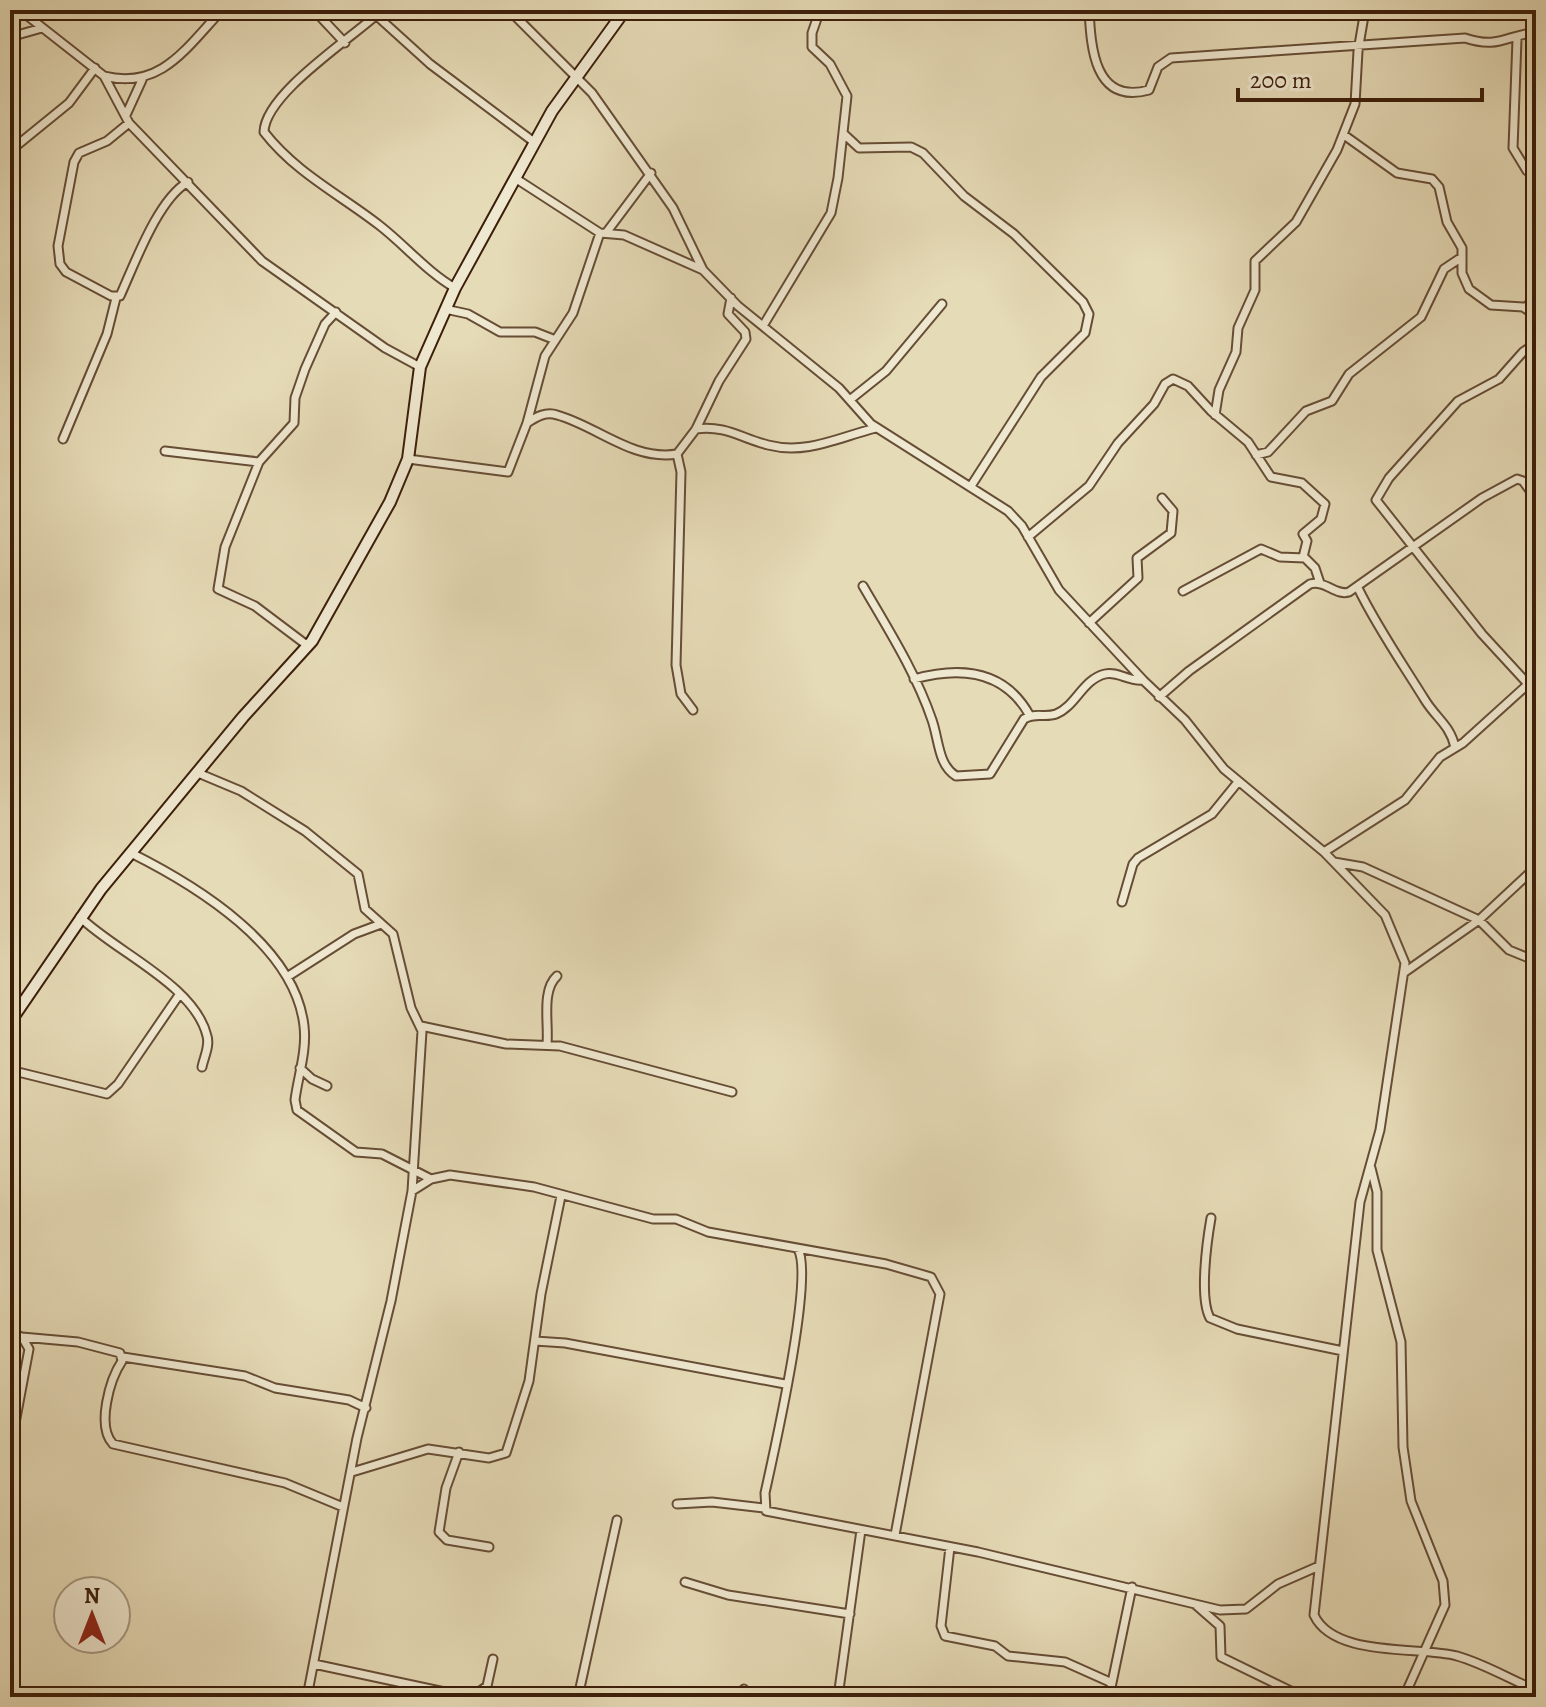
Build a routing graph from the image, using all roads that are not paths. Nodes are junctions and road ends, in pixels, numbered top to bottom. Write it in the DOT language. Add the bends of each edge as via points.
graph roads {
  1 [pos="20,10"];
  2 [pos="222,10"];
  3 [pos="314,10"];
  4 [pos="509,10"];
  5 [pos="625,10"];
  6 [pos="820,10"];
  7 [pos="1089,10"];
  8 [pos="1365,10"];
  9 [pos="380,13"];
  10 [pos="42,28"];
  11 [pos="1536,32"];
  12 [pos="10,37"];
  13 [pos="1517,39"];
  14 [pos="345,43"];
  15 [pos="1360,44"];
  16 [pos="95,68"];
  17 [pos="104,76"];
  18 [pos="577,77"];
  19 [pos="142,80"];
  20 [pos="127,119"];
  21 [pos="844,134"];
  22 [pos="1344,135"];
  23 [pos="534,142"];
  24 [pos="10,151"];
  25 [pos="1527,171"];
  26 [pos="651,173"];
  27 [pos="515,178"];
  28 [pos="188,182"];
  29 [pos="603,233"];
  30 [pos="1462,257"];
  31 [pos="703,270"];
  32 [pos="455,288"];
  33 [pos="1536,297"];
  34 [pos="116,298"];
  35 [pos="731,298"];
  36 [pos="942,304"];
  37 [pos="1525,308"];
  38 [pos="445,309"];
  39 [pos="336,312"];
  40 [pos="1536,316"];
  41 [pos="763,326"];
  42 [pos="553,339"];
  43 [pos="1536,343"];
  44 [pos="420,367"];
  45 [pos="851,399"];
  46 [pos="1215,415"];
  47 [pos="527,423"];
  48 [pos="876,428"];
  49 [pos="696,429"];
  50 [pos="63,439"];
  51 [pos="165,451"];
  52 [pos="677,454"];
  53 [pos="1256,455"];
  54 [pos="408,459"];
  55 [pos="259,462"];
  56 [pos="971,486"];
  57 [pos="1162,498"];
  58 [pos="1536,499"];
  59 [pos="1028,537"];
  60 [pos="1412,548"];
  61 [pos="1303,557"];
  62 [pos="1320,583"];
  63 [pos="863,586"];
  64 [pos="1358,588"];
  65 [pos="1183,591"];
  66 [pos="1089,623"];
  67 [pos="308,646"];
  68 [pos="1536,677"];
  69 [pos="914,679"];
  70 [pos="1143,680"];
  71 [pos="1528,684"];
  72 [pos="1159,697"];
  73 [pos="693,710"];
  74 [pos="1030,716"];
  75 [pos="1455,747"];
  76 [pos="198,773"];
  77 [pos="1238,782"];
  78 [pos="1324,852"];
  79 [pos="131,853"];
  80 [pos="1333,861"];
  81 [pos="1536,867"];
  82 [pos="1122,902"];
  83 [pos="80,917"];
  84 [pos="1479,920"];
  85 [pos="381,924"];
  86 [pos="1536,961"];
  87 [pos="1405,972"];
  88 [pos="557,976"];
  89 [pos="287,977"];
  90 [pos="179,995"];
  91 [pos="10,1022"];
  92 [pos="421,1026"];
  93 [pos="547,1044"];
  94 [pos="202,1067"];
  95 [pos="300,1068"];
  96 [pos="10,1070"];
  97 [pos="327,1086"];
  98 [pos="732,1092"];
  99 [pos="1370,1166"];
  100 [pos="413,1170"];
  101 [pos="431,1179"];
  102 [pos="412,1191"];
  103 [pos="561,1196"];
  104 [pos="1211,1218"];
  105 [pos="798,1249"];
  106 [pos="10,1333"];
  107 [pos="22,1337"];
  108 [pos="43,1339"];
  109 [pos="535,1341"];
  110 [pos="1343,1351"];
  111 [pos="29,1355"];
  112 [pos="123,1357"];
  113 [pos="785,1384"];
  114 [pos="366,1408"];
  115 [pos="10,1450"];
  116 [pos="459,1452"];
  117 [pos="352,1472"];
  118 [pos="677,1504"];
  119 [pos="343,1507"];
  120 [pos="764,1508"];
  121 [pos="617,1520"];
  122 [pos="861,1530"];
  123 [pos="895,1535"];
  124 [pos="489,1547"];
  125 [pos="950,1547"];
  126 [pos="1319,1566"];
  127 [pos="685,1582"];
  128 [pos="1132,1587"];
  129 [pos="1196,1605"];
  130 [pos="850,1614"];
  131 [pos="1426,1653"];
  132 [pos="493,1659"];
  133 [pos="314,1664"];
  134 [pos="1112,1683"];
  135 [pos="1536,1690"];
  136 [pos="307,1697"];
  137 [pos="470,1697"];
  138 [pos="578,1697"];
  139 [pos="838,1697"];
  140 [pos="1109,1697"];
  141 [pos="1303,1697"];
  142 [pos="1404,1697"];
  1 -- 10 [label="street"];
  2 -- 19 [label="street" via="177,57"];
  3 -- 14 [label="street"];
  4 -- 18 [label="street"];
  5 -- 18 [label="main road"];
  6 -- 21 [label="street" via="811,42 845,89"];
  7 -- 15 [label="street" via="1097,71 1131,92 1149,90 1158,67 1171,58"];
  8 -- 15 [label="street"];
  9 -- 14 [label="street"];
  9 -- 23 [label="street" via="442,74"];
  10 -- 12 [label="street"];
  10 -- 16 [label="street"];
  11 -- 13 [label="street"];
  13 -- 15 [label="street"];
  13 -- 25 [label="street" via="1513,148"];
  14 -- 32 [label="street" via="290,87 264,132 282,156 378,224"];
  15 -- 22 [label="street" via="1355,104"];
  16 -- 17 [label="street"];
  16 -- 24 [label="street" via="69,103"];
  17 -- 19 [label="street"];
  17 -- 20 [label="street"];
  18 -- 23 [label="main road"];
  18 -- 26 [label="street"];
  19 -- 20 [label="street"];
  20 -- 28 [label="street"];
  20 -- 34 [label="street" via="107,141 79,153 58,246 66,272"];
  21 -- 41 [label="street" via="831,213"];
  21 -- 56 [label="street" via="859,148 902,146 923,153 964,196 1014,234 1089,314 1085,333 1041,377"];
  22 -- 30 [label="street" via="1397,173 1426,175 1435,183"];
  22 -- 46 [label="street" via="1296,222 1255,261 1254,294 1238,328 1237,350 1219,390"];
  23 -- 27 [label="main road"];
  26 -- 29 [label="street"];
  26 -- 31 [label="street"];
  27 -- 29 [label="street"];
  27 -- 32 [label="main road"];
  28 -- 34 [label="street" via="176,189"];
  28 -- 39 [label="street" via="262,261"];
  29 -- 31 [label="street" via="624,235"];
  29 -- 42 [label="street" via="573,313"];
  30 -- 37 [label="street" via="1463,276 1474,294 1496,306"];
  30 -- 53 [label="street" via="1444,269 1421,317 1349,374 1332,401 1304,412 1268,452"];
  31 -- 35 [label="street"];
  32 -- 38 [label="main road"];
  33 -- 37 [label="street"];
  34 -- 50 [label="street" via="107,334"];
  35 -- 41 [label="street"];
  35 -- 49 [label="street" via="728,314 746,339"];
  36 -- 45 [label="street" via="886,371"];
  37 -- 40 [label="street"];
  38 -- 42 [label="street" via="468,314 500,332 535,332"];
  38 -- 44 [label="main road"];
  39 -- 44 [label="street"];
  39 -- 55 [label="street" via="305,369 295,398 294,423"];
  41 -- 45 [label="street"];
  42 -- 47 [label="street"];
  43 -- 60 [label="street" via="1499,379 1458,401 1378,493 1376,502"];
  44 -- 54 [label="main road"];
  45 -- 48 [label="street"];
  46 -- 53 [label="street"];
  46 -- 59 [label="street" via="1184,382 1168,380 1089,486"];
  47 -- 52 [label="street" via="541,415 557,415 622,446"];
  47 -- 54 [label="street" via="508,472"];
  48 -- 49 [label="street" via="808,448 768,445 716,427"];
  48 -- 56 [label="street"];
  49 -- 52 [label="street"];
  51 -- 55 [label="street"];
  52 -- 73 [label="street" via="681,472 676,665 681,694"];
  53 -- 61 [label="street" via="1271,477 1302,483 1325,504 1321,519 1304,532"];
  54 -- 67 [label="main road" via="373,534"];
  55 -- 67 [label="street" via="225,547 218,589 255,606"];
  56 -- 59 [label="street" via="1008,511"];
  57 -- 66 [label="street" via="1173,511 1171,533 1137,558 1138,578"];
  58 -- 60 [label="street" via="1517,479"];
  59 -- 66 [label="street" via="1050,578"];
  60 -- 64 [label="street"];
  60 -- 71 [label="street"];
  61 -- 62 [label="street" via="1315,568"];
  61 -- 65 [label="street" via="1258,550"];
  62 -- 64 [label="street" via="1344,594"];
  62 -- 72 [label="street" via="1305,587"];
  63 -- 69 [label="street"];
  64 -- 75 [label="street" via="1427,703 1450,730"];
  66 -- 70 [label="street"];
  67 -- 76 [label="main road"];
  68 -- 71 [label="street"];
  69 -- 74 [label="street" via="935,673 986,675 1018,696"];
  69 -- 74 [label="street" via="943,765 956,776 990,774"];
  70 -- 72 [label="street"];
  70 -- 74 [label="street" via="1102,674 1057,714"];
  71 -- 75 [label="street"];
  72 -- 77 [label="street"];
  75 -- 78 [label="street" via="1440,757 1405,800"];
  76 -- 79 [label="main road"];
  76 -- 85 [label="street" via="241,791 351,868 358,874 365,909"];
  77 -- 78 [label="street"];
  77 -- 82 [label="street" via="1212,814 1138,858"];
  78 -- 80 [label="street"];
  79 -- 83 [label="main road"];
  79 -- 89 [label="street" via="246,925"];
  80 -- 84 [label="street" via="1363,867"];
  80 -- 87 [label="street" via="1388,919"];
  81 -- 84 [label="street"];
  83 -- 90 [label="street"];
  83 -- 91 [label="main road"];
  84 -- 86 [label="street" via="1514,954"];
  84 -- 87 [label="street"];
  85 -- 89 [label="street" via="354,934"];
  85 -- 92 [label="street" via="393,934 411,1008"];
  87 -- 99 [label="street"];
  88 -- 93 [label="street" via="548,996"];
  89 -- 95 [label="street" via="304,1022"];
  90 -- 94 [label="street" via="207,1034"];
  90 -- 96 [label="street" via="107,1094"];
  92 -- 93 [label="street" via="506,1044"];
  92 -- 100 [label="street"];
  93 -- 98 [label="street"];
  95 -- 97 [label="street"];
  95 -- 100 [label="street" via="295,1105 308,1120 356,1152 382,1154"];
  99 -- 110 [label="street" via="1360,1202"];
  99 -- 131 [label="street" via="1377,1192 1377,1250 1401,1342 1403,1447 1411,1501 1443,1581 1445,1605"];
  100 -- 101 [label="street"];
  100 -- 102 [label="street"];
  101 -- 102 [label="street"];
  101 -- 103 [label="street" via="469,1176"];
  102 -- 114 [label="street"];
  103 -- 105 [label="street"];
  103 -- 109 [label="street"];
  104 -- 110 [label="street" via="1206,1257 1210,1318 1237,1329"];
  105 -- 113 [label="street" via="804,1264 802,1288"];
  105 -- 123 [label="street" via="886,1264 931,1277 939,1288"];
  106 -- 107 [label="street"];
  107 -- 108 [label="street"];
  107 -- 111 [label="street"];
  108 -- 111 [label="street"];
  108 -- 112 [label="street" via="104,1346"];
  109 -- 113 [label="street"];
  109 -- 116 [label="street" via="529,1381 506,1453 489,1458"];
  110 -- 126 [label="street"];
  111 -- 115 [label="street"];
  112 -- 114 [label="street" via="245,1376"];
  112 -- 119 [label="street" via="112,1379 107,1415 106,1434 113,1444 285,1483"];
  113 -- 120 [label="street"];
  114 -- 117 [label="street"];
  116 -- 117 [label="street" via="428,1449"];
  116 -- 124 [label="street" via="439,1532 447,1540"];
  117 -- 119 [label="street"];
  118 -- 120 [label="street"];
  119 -- 133 [label="street"];
  120 -- 122 [label="street"];
  121 -- 138 [label="street"];
  122 -- 123 [label="street"];
  122 -- 130 [label="street"];
  123 -- 125 [label="street"];
  125 -- 128 [label="street"];
  125 -- 134 [label="street" via="941,1626 945,1636 995,1646 1008,1656 1065,1662"];
  126 -- 129 [label="street" via="1278,1584 1243,1610"];
  126 -- 131 [label="street" via="1313,1611 1320,1625 1370,1647"];
  127 -- 130 [label="street" via="728,1595"];
  128 -- 129 [label="street"];
  128 -- 134 [label="street"];
  129 -- 141 [label="street" via="1220,1626 1221,1657"];
  130 -- 139 [label="street"];
  131 -- 135 [label="street" via="1466,1659"];
  131 -- 142 [label="street"];
  132 -- 137 [label="street" via="487,1686"];
  133 -- 136 [label="street"];
  133 -- 137 [label="street"];
  134 -- 140 [label="street"];
}
